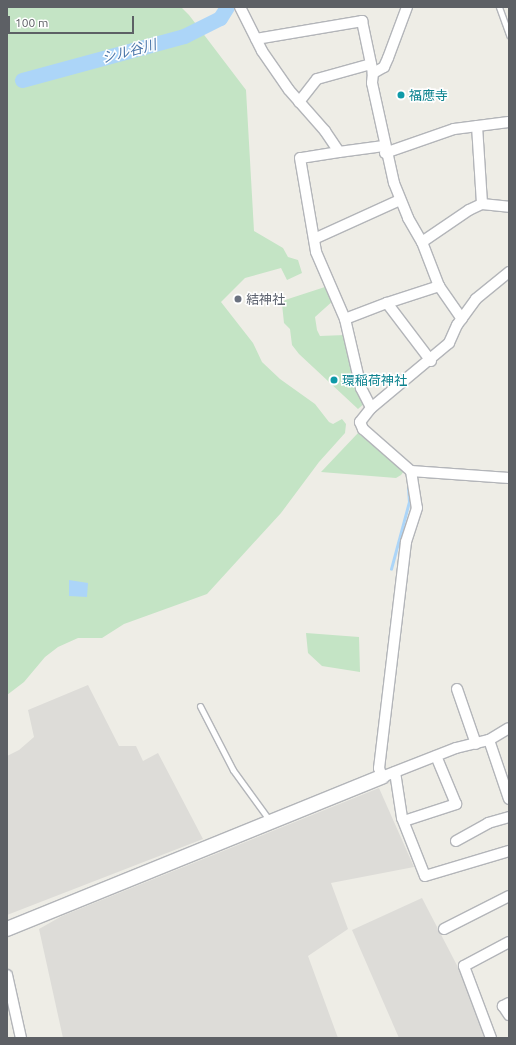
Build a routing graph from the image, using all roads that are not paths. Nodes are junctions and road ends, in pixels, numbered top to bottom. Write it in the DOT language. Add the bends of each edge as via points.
graph roads {
  1 [pos="240,7"];
  2 [pos="407,7"];
  3 [pos="499,7"];
  4 [pos="509,35"];
  5 [pos="256,38"];
  6 [pos="372,69"];
  7 [pos="299,102"];
  8 [pos="509,122"];
  9 [pos="477,126"];
  10 [pos="385,150"];
  11 [pos="339,152"];
  12 [pos="400,200"];
  13 [pos="482,204"];
  14 [pos="509,207"];
  15 [pos="314,239"];
  16 [pos="422,242"];
  17 [pos="509,272"];
  18 [pos="439,286"];
  19 [pos="387,303"];
  20 [pos="462,318"];
  21 [pos="345,319"];
  22 [pos="431,360"];
  23 [pos="371,408"];
  24 [pos="411,471"];
  25 [pos="509,478"];
  26 [pos="457,689"];
  27 [pos="200,706"];
  28 [pos="509,728"];
  29 [pos="489,740"];
  30 [pos="476,744"];
  31 [pos="436,756"];
  32 [pos="389,775"];
  33 [pos="509,799"];
  34 [pos="509,817"];
  35 [pos="404,821"];
  36 [pos="270,822"];
  37 [pos="456,841"];
  38 [pos="509,851"];
  39 [pos="509,896"];
  40 [pos="7,929"];
  41 [pos="444,929"];
  42 [pos="509,942"];
  43 [pos="7,975"];
  44 [pos="509,1003"];
  45 [pos="10,1008"];
  46 [pos="509,1015"];
  47 [pos="21,1038"];
  48 [pos="491,1038"];
  1 -- 5 [label="street"];
  2 -- 6 [label="street" via="384,67"];
  3 -- 4 [label="lane"];
  5 -- 6 [label="street" via="362,21"];
  5 -- 7 [label="street"];
  6 -- 7 [label="street" via="317,80"];
  6 -- 10 [label="street" via="372,83"];
  7 -- 11 [label="street"];
  8 -- 9 [label="street"];
  9 -- 10 [label="street" via="454,129"];
  9 -- 13 [label="street"];
  10 -- 11 [label="street"];
  10 -- 12 [label="street"];
  11 -- 15 [label="street" via="300,158"];
  12 -- 15 [label="street"];
  12 -- 16 [label="street"];
  13 -- 14 [label="street"];
  13 -- 16 [label="street"];
  15 -- 21 [label="street" via="316,252"];
  16 -- 18 [label="street"];
  17 -- 20 [label="street" via="483,291"];
  18 -- 19 [label="street"];
  18 -- 20 [label="street"];
  19 -- 21 [label="street"];
  19 -- 22 [label="street"];
  20 -- 22 [label="street" via="449,343"];
  21 -- 23 [label="street" via="361,388"];
  22 -- 23 [label="street"];
  23 -- 24 [label="street" via="360,422 363,429"];
  24 -- 25 [label="street"];
  24 -- 32 [label="street" via="417,508 406,542 379,768"];
  26 -- 30 [label="street"];
  27 -- 36 [label="lane" via="233,770"];
  28 -- 29 [label="street"];
  29 -- 30 [label="street"];
  29 -- 33 [label="street"];
  30 -- 31 [label="street"];
  31 -- 32 [label="street"];
  31 -- 35 [label="street" via="456,804"];
  32 -- 35 [label="street"];
  32 -- 36 [label="street"];
  34 -- 37 [label="street" via="488,823"];
  35 -- 38 [label="street" via="425,876"];
  36 -- 40 [label="street"];
  39 -- 41 [label="street"];
  42 -- 48 [label="street" via="464,966"];
  43 -- 45 [label="street"];
  44 -- 46 [label="street" via="503,1006"];
  45 -- 47 [label="street"];
}
